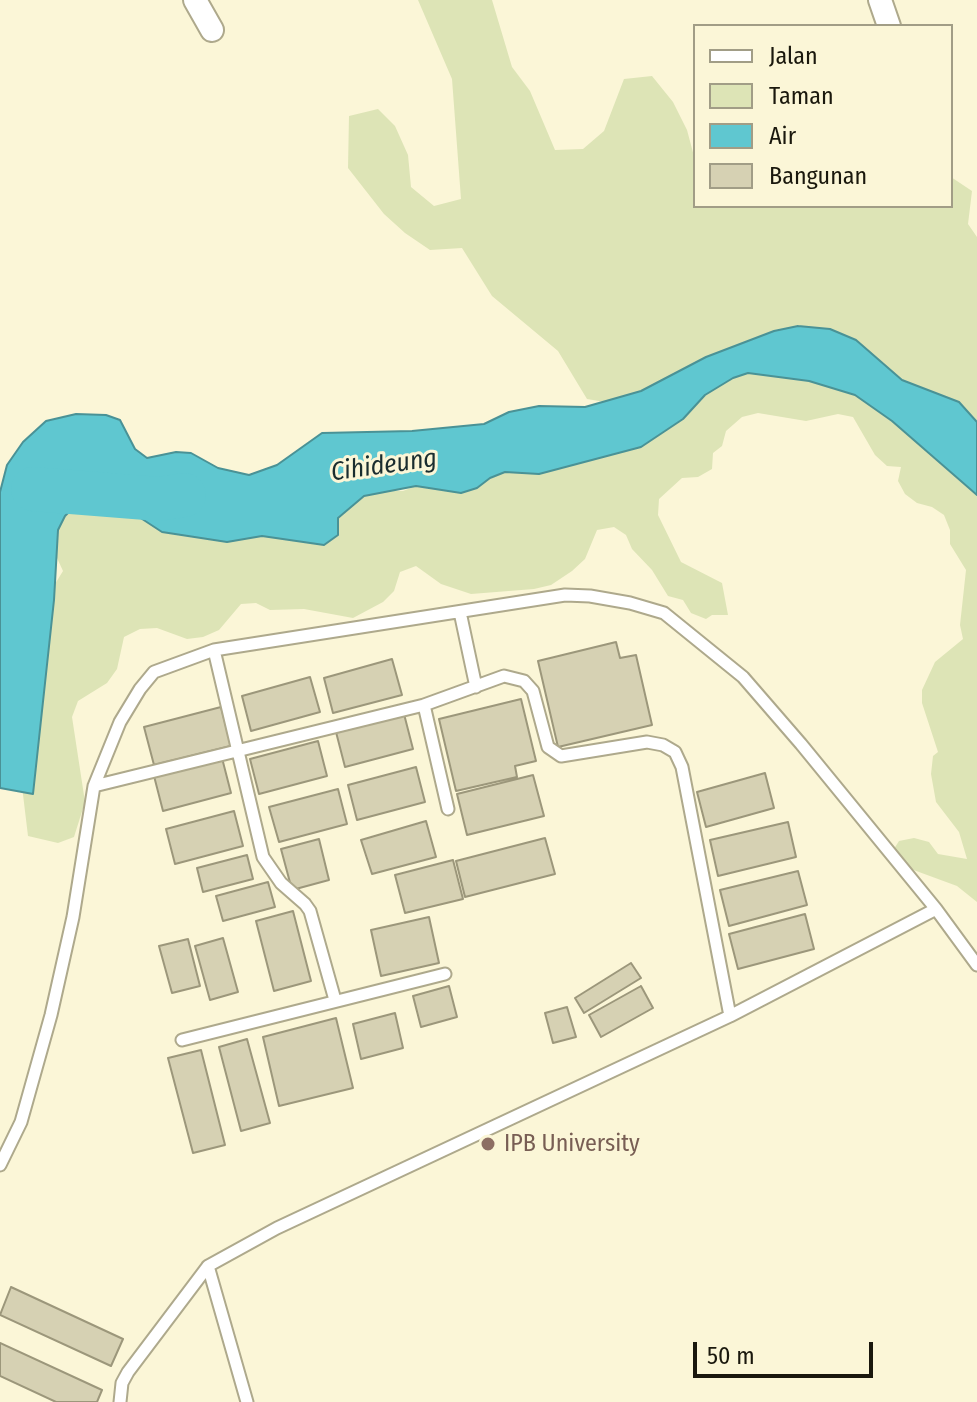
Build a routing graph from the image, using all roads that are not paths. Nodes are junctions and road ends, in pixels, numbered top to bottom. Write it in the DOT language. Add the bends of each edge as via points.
graph roads {
  1 [pos="195,0"];
  2 [pos="880,0"];
  3 [pos="888,24"];
  4 [pos="212,30"];
  5 [pos="460,612"];
  6 [pos="214,650"];
  7 [pos="476,687"];
  8 [pos="424,705"];
  9 [pos="238,750"];
  10 [pos="94,786"];
  11 [pos="448,809"];
  12 [pos="936,909"];
  13 [pos="977,965"];
  14 [pos="445,974"];
  15 [pos="335,1000"];
  16 [pos="730,1016"];
  17 [pos="182,1040"];
  18 [pos="0,1165"];
  19 [pos="208,1266"];
  20 [pos="120,1402"];
  21 [pos="247,1402"];
  1 -- 4 [label="street"];
  2 -- 3 [label="street"];
  5 -- 6 [label="lane"];
  5 -- 7 [label="lane"];
  5 -- 12 [label="lane" via="565,595 617,600 664,613 743,677"];
  6 -- 9 [label="lane"];
  6 -- 10 [label="lane" via="154,672 120,722"];
  7 -- 8 [label="lane"];
  7 -- 16 [label="lane" via="504,676 524,681 533,691 548,747 561,756 647,742 675,752"];
  8 -- 9 [label="lane"];
  8 -- 11 [label="lane"];
  9 -- 10 [label="lane"];
  9 -- 15 [label="lane" via="263,857 310,911"];
  10 -- 18 [label="lane" via="51,1015 21,1122"];
  12 -- 13 [label="lane"];
  12 -- 16 [label="lane"];
  14 -- 15 [label="lane"];
  15 -- 17 [label="lane"];
  16 -- 19 [label="lane" via="277,1228"];
  19 -- 20 [label="lane" via="128,1372"];
  19 -- 21 [label="lane"];
}
